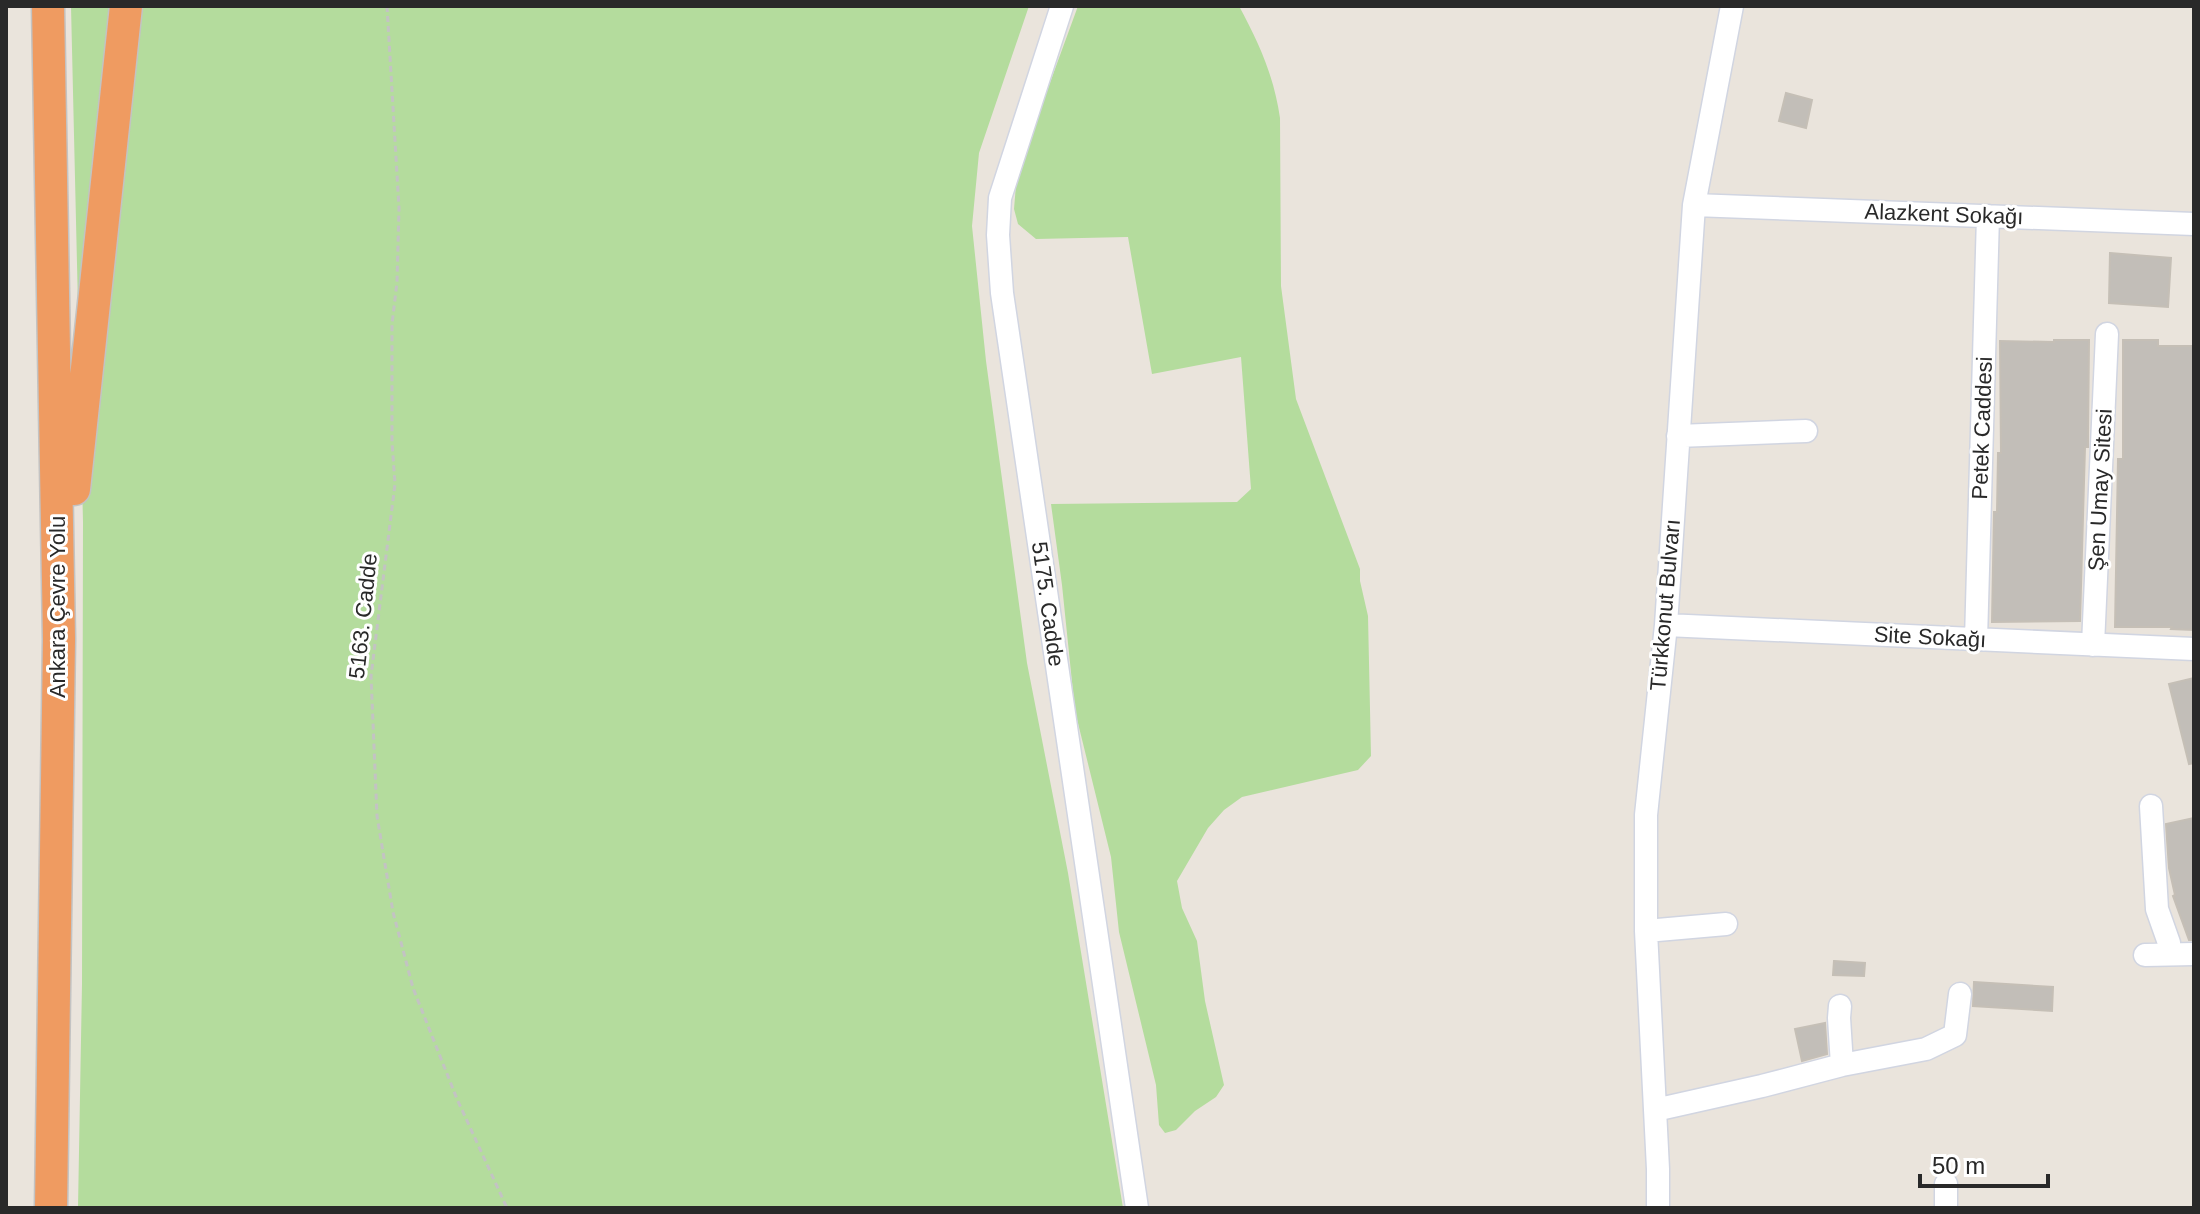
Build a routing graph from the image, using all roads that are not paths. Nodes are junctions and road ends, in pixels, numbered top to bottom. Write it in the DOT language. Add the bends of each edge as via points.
graph roads {
  1 [pos="48,6"];
  2 [pos="126,6"];
  3 [pos="1062,6"];
  4 [pos="1732,6"];
  5 [pos="1694,205"];
  6 [pos="1988,216"];
  7 [pos="2194,224"];
  8 [pos="2107,334"];
  9 [pos="1806,431"];
  10 [pos="1678,436"];
  11 [pos="1666,625"];
  12 [pos="59,639"];
  13 [pos="1976,640"];
  14 [pos="2093,645"];
  15 [pos="2194,649"];
  16 [pos="2151,806"];
  17 [pos="1726,924"];
  18 [pos="1646,931"];
  19 [pos="2170,954"];
  20 [pos="2194,954"];
  21 [pos="2145,955"];
  22 [pos="1960,994"];
  23 [pos="1840,1006"];
  24 [pos="1842,1065"];
  25 [pos="1655,1110"];
  26 [pos="1946,1184"];
  27 [pos="51,1208"];
  28 [pos="1137,1208"];
  29 [pos="1658,1208"];
  30 [pos="1946,1208"];
  1 -- 12 [label="highway, Ankara Çevre Yolu"];
  2 -- 12 [label="highway"];
  3 -- 28 [label="street, 5175. Cadde" via="1000,198 998,252"];
  4 -- 5 [label="street, Türkkonut Bulvarı"];
  5 -- 6 [label="street, Alazkent Sokağı"];
  5 -- 10 [label="street, Türkkonut Bulvarı"];
  6 -- 7 [label="street, Alazkent Sokağı"];
  6 -- 13 [label="street, Petek Caddesi"];
  8 -- 14 [label="street, Şen Umay Sitesi"];
  9 -- 10 [label="street"];
  10 -- 11 [label="street, Türkkonut Bulvarı"];
  11 -- 13 [label="street, Site Sokağı"];
  11 -- 18 [label="street, Türkkonut Bulvarı" via="1646,815"];
  12 -- 27 [label="highway, Ankara Çevre Yolu"];
  13 -- 14 [label="street, Site Sokağı"];
  14 -- 15 [label="street, Site Sokağı"];
  16 -- 19 [label="street" via="2157,909"];
  17 -- 18 [label="street"];
  18 -- 25 [label="street, Türkkonut Bulvarı"];
  19 -- 20 [label="street"];
  19 -- 21 [label="street"];
  22 -- 24 [label="street" via="1955,1035 1926,1049"];
  23 -- 24 [label="street"];
  24 -- 25 [label="street"];
  25 -- 29 [label="street, Türkkonut Bulvarı"];
  26 -- 30 [label="street"];
}
